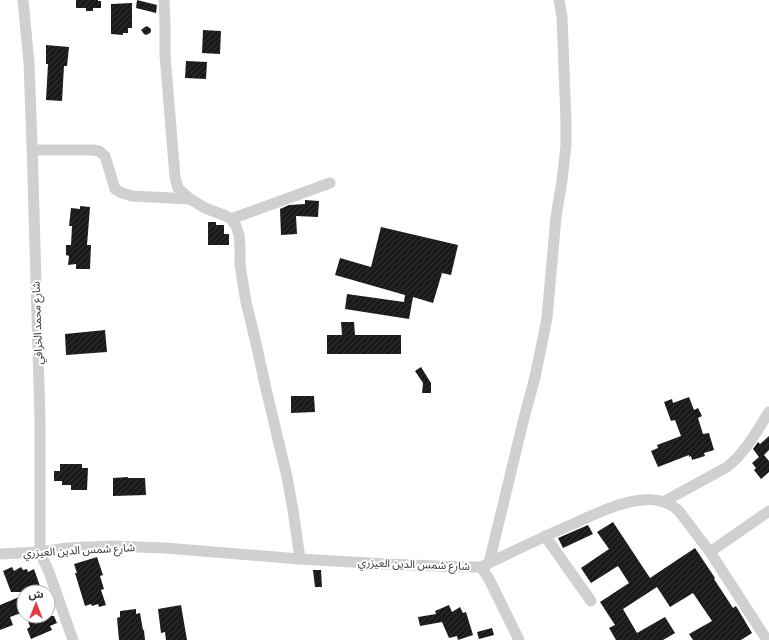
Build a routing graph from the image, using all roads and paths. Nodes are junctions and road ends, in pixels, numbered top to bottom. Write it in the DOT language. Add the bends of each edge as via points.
graph roads {
  1 [pos="22,0"];
  2 [pos="164,0"];
  3 [pos="559,0"];
  4 [pos="32,150"];
  5 [pos="330,183"];
  6 [pos="190,199"];
  7 [pos="231,219"];
  8 [pos="769,412"];
  9 [pos="665,501"];
  10 [pos="769,510"];
  11 [pos="545,536"];
  12 [pos="40,552"];
  13 [pos="710,552"];
  14 [pos="0,554"];
  15 [pos="300,559"];
  16 [pos="485,565"];
  17 [pos="591,601"];
  18 [pos="73,640"];
  19 [pos="519,640"];
  20 [pos="768,640"];
  1 -- 4 [label="street, شارع محمد الخرافي"];
  2 -- 6 [label="street" via="165,55 174,177 178,188"];
  3 -- 16 [label="street" via="562,17 566,145 556,217 547,318 535,377"];
  4 -- 6 [label="street" via="100,151 105,156 115,189 122,193 132,196"];
  4 -- 12 [label="street, شارع محمد الخرافي" via="40,420"];
  5 -- 7 [label="street"];
  6 -- 7 [label="street"];
  7 -- 15 [label="street" via="239,235 240,265 246,302 287,477"];
  8 -- 9 [label="street" via="743,451 727,468"];
  9 -- 11 [label="street, شارع شمس الدين العيزري" via="642,499 604,510"];
  9 -- 13 [label="street" via="678,510"];
  10 -- 13 [label="street"];
  11 -- 16 [label="street, شارع شمس الدين العيزري"];
  11 -- 17 [label="street"];
  12 -- 14 [label="street, شارع شمس الدين العيزري"];
  12 -- 15 [label="street, شارع شمس الدين العيزري" via="112,546"];
  12 -- 18 [label="street, شارع محمد الخرافي"];
  13 -- 20 [label="street"];
  15 -- 16 [label="street, شارع شمس الدين العيزري" via="460,567"];
  16 -- 19 [label="street" via="489,579"];
}
